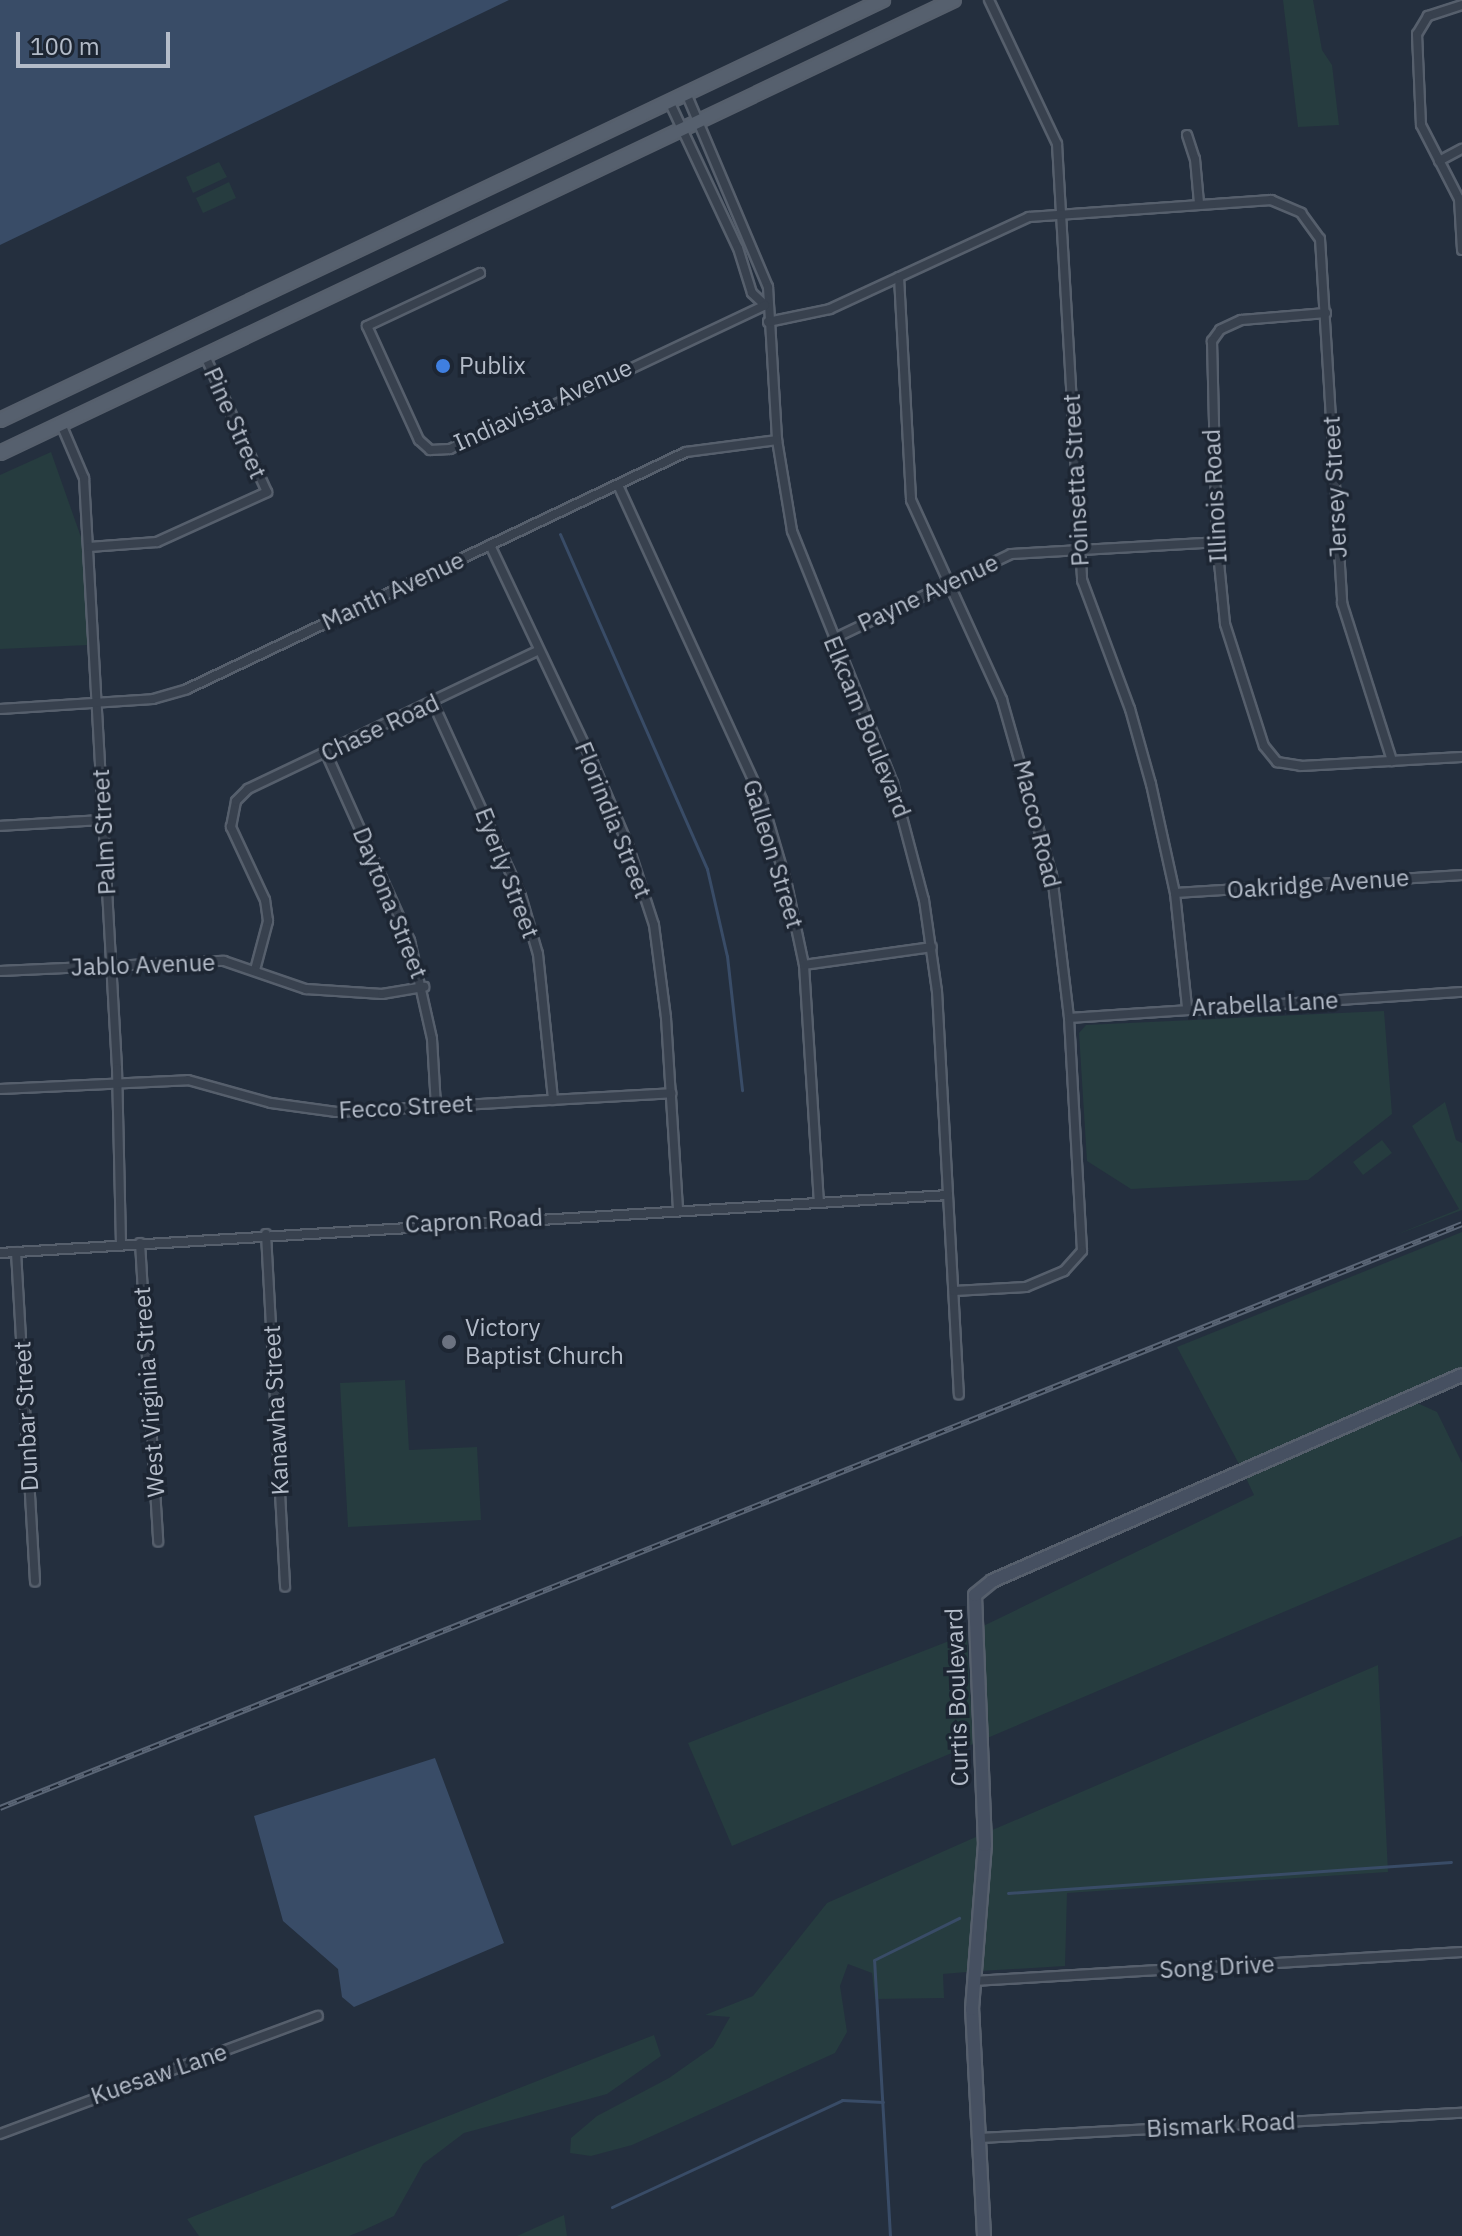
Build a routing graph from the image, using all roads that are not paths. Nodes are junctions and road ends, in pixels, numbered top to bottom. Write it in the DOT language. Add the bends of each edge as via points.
graph roads {
  1 [pos="883,0"];
  2 [pos="954,0"];
  3 [pos="989,0"];
  4 [pos="1462,5"];
  5 [pos="686,93"];
  6 [pos="669,101"];
  7 [pos="700,121"];
  8 [pos="684,129"];
  9 [pos="1187,135"];
  10 [pos="1462,149"];
  11 [pos="1439,161"];
  12 [pos="1199,203"];
  13 [pos="1061,211"];
  14 [pos="1462,250"];
  15 [pos="480,273"];
  16 [pos="899,277"];
  17 [pos="765,305"];
  18 [pos="1326,313"];
  19 [pos="768,322"];
  20 [pos="205,356"];
  21 [pos="0,420"];
  22 [pos="61,424"];
  23 [pos="777,440"];
  24 [pos="0,453"];
  25 [pos="618,485"];
  26 [pos="1217,542"];
  27 [pos="490,545"];
  28 [pos="89,547"];
  29 [pos="1080,550"];
  30 [pos="951,582"];
  31 [pos="833,639"];
  32 [pos="537,651"];
  33 [pos="97,703"];
  34 [pos="433,703"];
  35 [pos="0,709"];
  36 [pos="326,753"];
  37 [pos="1462,757"];
  38 [pos="1392,761"];
  39 [pos="103,820"];
  40 [pos="0,826"];
  41 [pos="1462,875"];
  42 [pos="1175,893"];
  43 [pos="932,947"];
  44 [pos="112,964"];
  45 [pos="804,965"];
  46 [pos="255,970"];
  47 [pos="0,971"];
  48 [pos="424,987"];
  49 [pos="1462,992"];
  50 [pos="1187,1008"];
  51 [pos="1069,1018"];
  52 [pos="114,1083"];
  53 [pos="0,1089"];
  54 [pos="671,1093"];
  55 [pos="553,1100"];
  56 [pos="436,1106"];
  57 [pos="948,1195"];
  58 [pos="819,1201"];
  59 [pos="678,1209"];
  60 [pos="266,1234"];
  61 [pos="140,1243"];
  62 [pos="121,1245"];
  63 [pos="16,1252"];
  64 [pos="0,1253"];
  65 [pos="954,1291"];
  66 [pos="1462,1375"];
  67 [pos="959,1394"];
  68 [pos="158,1541"];
  69 [pos="35,1581"];
  70 [pos="285,1586"];
  71 [pos="1462,1952"];
  72 [pos="972,1982"];
  73 [pos="318,2016"];
  74 [pos="1462,2113"];
  75 [pos="0,2134"];
  76 [pos="979,2138"];
  77 [pos="984,2236"];
  1 -- 5 [label="main road"];
  2 -- 7 [label="main road"];
  3 -- 13 [label="street, Poinsetta Street" via="1057,144"];
  4 -- 11 [label="street" via="1428,16 1417,34 1421,125"];
  5 -- 6 [label="main road"];
  5 -- 7 [label="street, Elkcam Boulevard"];
  6 -- 8 [label="street, Elkcam Boulevard"];
  6 -- 21 [label="main road"];
  7 -- 8 [label="main road"];
  7 -- 17 [label="street, Elkcam Boulevard" via="759,259 768,287"];
  8 -- 17 [label="street, Elkcam Boulevard" via="738,248 752,293"];
  8 -- 20 [label="main road"];
  9 -- 12 [label="street"];
  10 -- 11 [label="street"];
  11 -- 14 [label="street" via="1459,199"];
  12 -- 13 [label="street"];
  12 -- 18 [label="street, Jersey Street" via="1271,200 1301,213 1320,239"];
  13 -- 16 [label="street" via="1029,217"];
  13 -- 29 [label="street, Poinsetta Street"];
  15 -- 17 [label="street, Indiavista Avenue" via="367,326 419,440 430,450 450,449 518,416 537,413"];
  16 -- 19 [label="street" via="830,309"];
  16 -- 30 [label="street, Macco Road" via="911,500"];
  17 -- 19 [label="street, Elkcam Boulevard"];
  18 -- 26 [label="street, Illinois Road" via="1241,320 1220,330 1212,341"];
  18 -- 38 [label="street, Jersey Street" via="1342,603"];
  19 -- 23 [label="street, Elkcam Boulevard"];
  20 -- 22 [label="main road"];
  20 -- 28 [label="street, Pine Street" via="267,492 157,542"];
  22 -- 24 [label="main road"];
  22 -- 28 [label="street, Palm Street" via="84,478"];
  23 -- 25 [label="street, Manth Avenue" via="686,452"];
  23 -- 31 [label="street, Elkcam Boulevard" via="792,531"];
  25 -- 27 [label="street, Manth Avenue"];
  25 -- 45 [label="street, Galleon Street" via="762,800"];
  26 -- 29 [label="street, Payne Avenue"];
  26 -- 38 [label="street, Illinois Road" via="1225,624 1264,746 1277,762 1301,766"];
  27 -- 32 [label="street, Florindia Street"];
  27 -- 33 [label="street, Manth Avenue" via="187,689 153,699"];
  28 -- 33 [label="street, Palm Street"];
  29 -- 30 [label="street, Payne Avenue" via="1011,554"];
  29 -- 42 [label="street, Poinsetta Street" via="1082,580 1130,709"];
  30 -- 31 [label="street, Payne Avenue"];
  30 -- 51 [label="street, Macco Road" via="1002,700 1041,827"];
  31 -- 43 [label="street, Elkcam Boulevard" via="912,842"];
  32 -- 34 [label="street, Chase Road"];
  32 -- 54 [label="street, Florindia Street" via="628,845 654,925"];
  33 -- 35 [label="street, Manth Avenue"];
  33 -- 39 [label="street, Palm Street"];
  34 -- 36 [label="street, Chase Road"];
  34 -- 55 [label="street, Eyerly Street" via="521,896 547,1016"];
  36 -- 46 [label="street, Chase Road" via="248,789 231,813 231,827 265,900 268,921"];
  36 -- 48 [label="street, Daytona Street" via="410,941"];
  37 -- 38 [label="street"];
  39 -- 40 [label="street"];
  39 -- 44 [label="street, Palm Street"];
  41 -- 42 [label="street, Oakridge Avenue"];
  42 -- 50 [label="street, Poinsetta Street"];
  43 -- 45 [label="street"];
  43 -- 57 [label="street, Elkcam Boulevard"];
  44 -- 46 [label="street, Jablo Avenue" via="224,961"];
  44 -- 47 [label="street, Jablo Avenue"];
  44 -- 52 [label="street, Palm Street"];
  45 -- 58 [label="street, Galleon Street"];
  46 -- 48 [label="street, Jablo Avenue" via="306,989 382,994"];
  48 -- 56 [label="street, Daytona Street"];
  49 -- 50 [label="street, Arabella Lane"];
  50 -- 51 [label="street, Arabella Lane"];
  51 -- 65 [label="street, Macco Road" via="1082,1251 1064,1271 1036,1284"];
  52 -- 53 [label="street, Fecco Street"];
  52 -- 56 [label="street, Fecco Street" via="188,1080 271,1103 336,1112"];
  52 -- 62 [label="street, Palm Street"];
  54 -- 55 [label="street, Fecco Street"];
  54 -- 59 [label="street, Florindia Street"];
  55 -- 56 [label="street, Fecco Street"];
  57 -- 58 [label="street, Capron Road"];
  57 -- 65 [label="street, Elkcam Boulevard"];
  58 -- 59 [label="street, Capron Road"];
  59 -- 60 [label="street, Capron Road"];
  60 -- 61 [label="street, Capron Road"];
  60 -- 70 [label="street, Kanawha Street"];
  61 -- 62 [label="street, Capron Road"];
  61 -- 68 [label="street, West Virginia Street"];
  62 -- 63 [label="street, Capron Road"];
  63 -- 64 [label="street, Capron Road"];
  63 -- 69 [label="street, Dunbar Street"];
  65 -- 67 [label="street, Elkcam Boulevard"];
  66 -- 72 [label="street, Curtis Boulevard" via="992,1581 975,1595 985,1845"];
  71 -- 72 [label="street, Song Drive"];
  72 -- 76 [label="street, Curtis Boulevard"];
  73 -- 75 [label="street, Kuesaw Lane"];
  74 -- 76 [label="street, Bismark Road"];
  76 -- 77 [label="street, Curtis Boulevard"];
}
